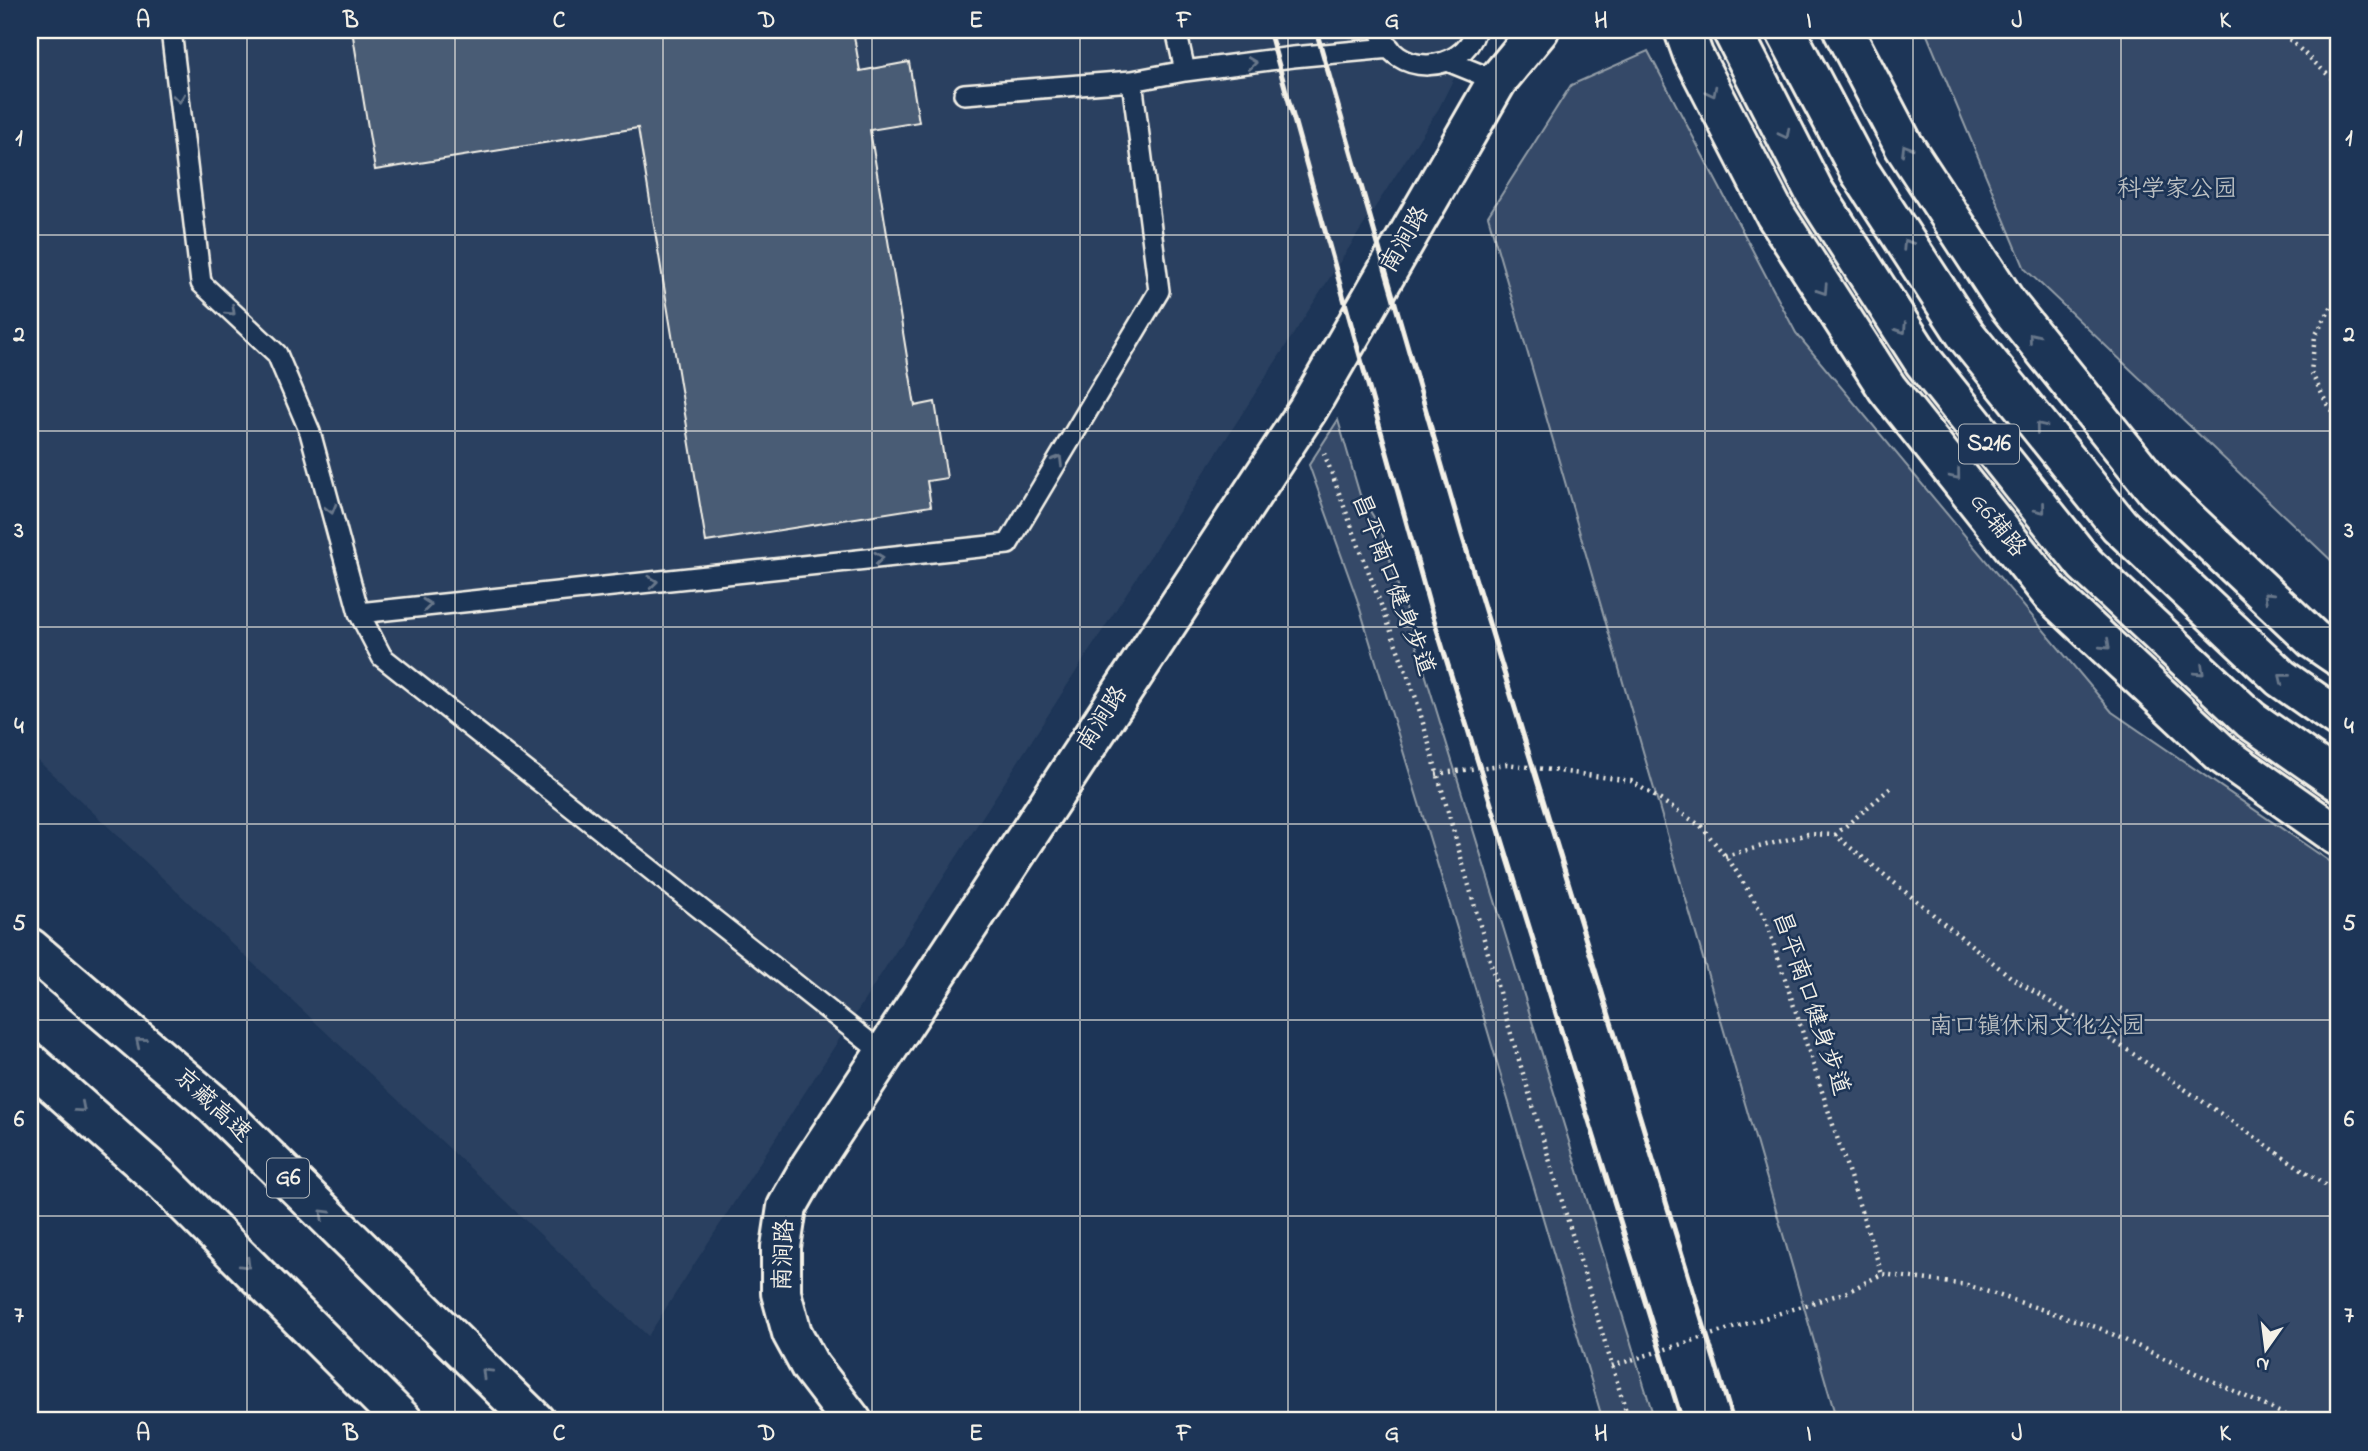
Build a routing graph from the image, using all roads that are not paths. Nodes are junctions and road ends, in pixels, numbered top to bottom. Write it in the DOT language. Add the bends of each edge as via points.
graph roads {
  1 [pos="171,30"];
  2 [pos="1176,30"];
  3 [pos="1380,30"];
  4 [pos="1476,30"];
  5 [pos="1539,30"];
  6 [pos="1684,30"];
  7 [pos="1732,30"];
  8 [pos="1785,30"];
  9 [pos="1843,30"];
  10 [pos="1390,48"];
  11 [pos="1450,62"];
  12 [pos="1185,71"];
  13 [pos="1132,81"];
  14 [pos="1497,81"];
  15 [pos="964,94"];
  16 [pos="359,612"];
  17 [pos="2338,656"];
  18 [pos="2338,718"];
  19 [pos="2338,781"];
  20 [pos="2338,836"];
  21 [pos="30,948"];
  22 [pos="884,1054"];
  23 [pos="30,1063"];
  24 [pos="403,1421"];
  25 [pos="535,1421"];
  26 [pos="852,1421"];
  1 -- 16 [label="lane, one-way" via="201,283 276,354 310,432"];
  2 -- 12 [label="lane"];
  3 -- 10 [label="lane"];
  4 -- 11 [label="lane" via="1473,40"];
  5 -- 14 [label="main road, 南涧路"];
  6 -- 20 [label="main road, G6辅路 / S216, one-way" via="1775,214 1887,388 2051,594 2223,755"];
  7 -- 19 [label="main road, G6辅路 / S216, one-way" via="1814,191 1924,362 2085,564 2252,720"];
  18 -- 8 [label="main road, S216, one-way" via="2281,678 2119,526 1966,335 1860,172"];
  17 -- 9 [label="main road, one-way" via="2314,639 2157,491 2007,305 1904,146"];
  10 -- 11 [label="lane" via="1417,65"];
  12 -- 10 [label="lane, one-way"];
  11 -- 14 [label="lane"];
  12 -- 13 [label="lane"];
  13 -- 15 [label="lane"];
  16 -- 13 [label="lane, one-way" via="1008,544 1159,291"];
  14 -- 22 [label="main road, 南涧路" via="1308,410"];
  16 -- 22 [label="lane" via="382,657"];
  25 -- 21 [label="main road, 京藏高速 / G6, one-way" via="213,1104"];
  22 -- 26 [label="main road, 南涧路" via="787,1206 780,1247 781,1293 792,1333 810,1366"];
  23 -- 24 [label="main road, one-way" via="160,1178"];
}
